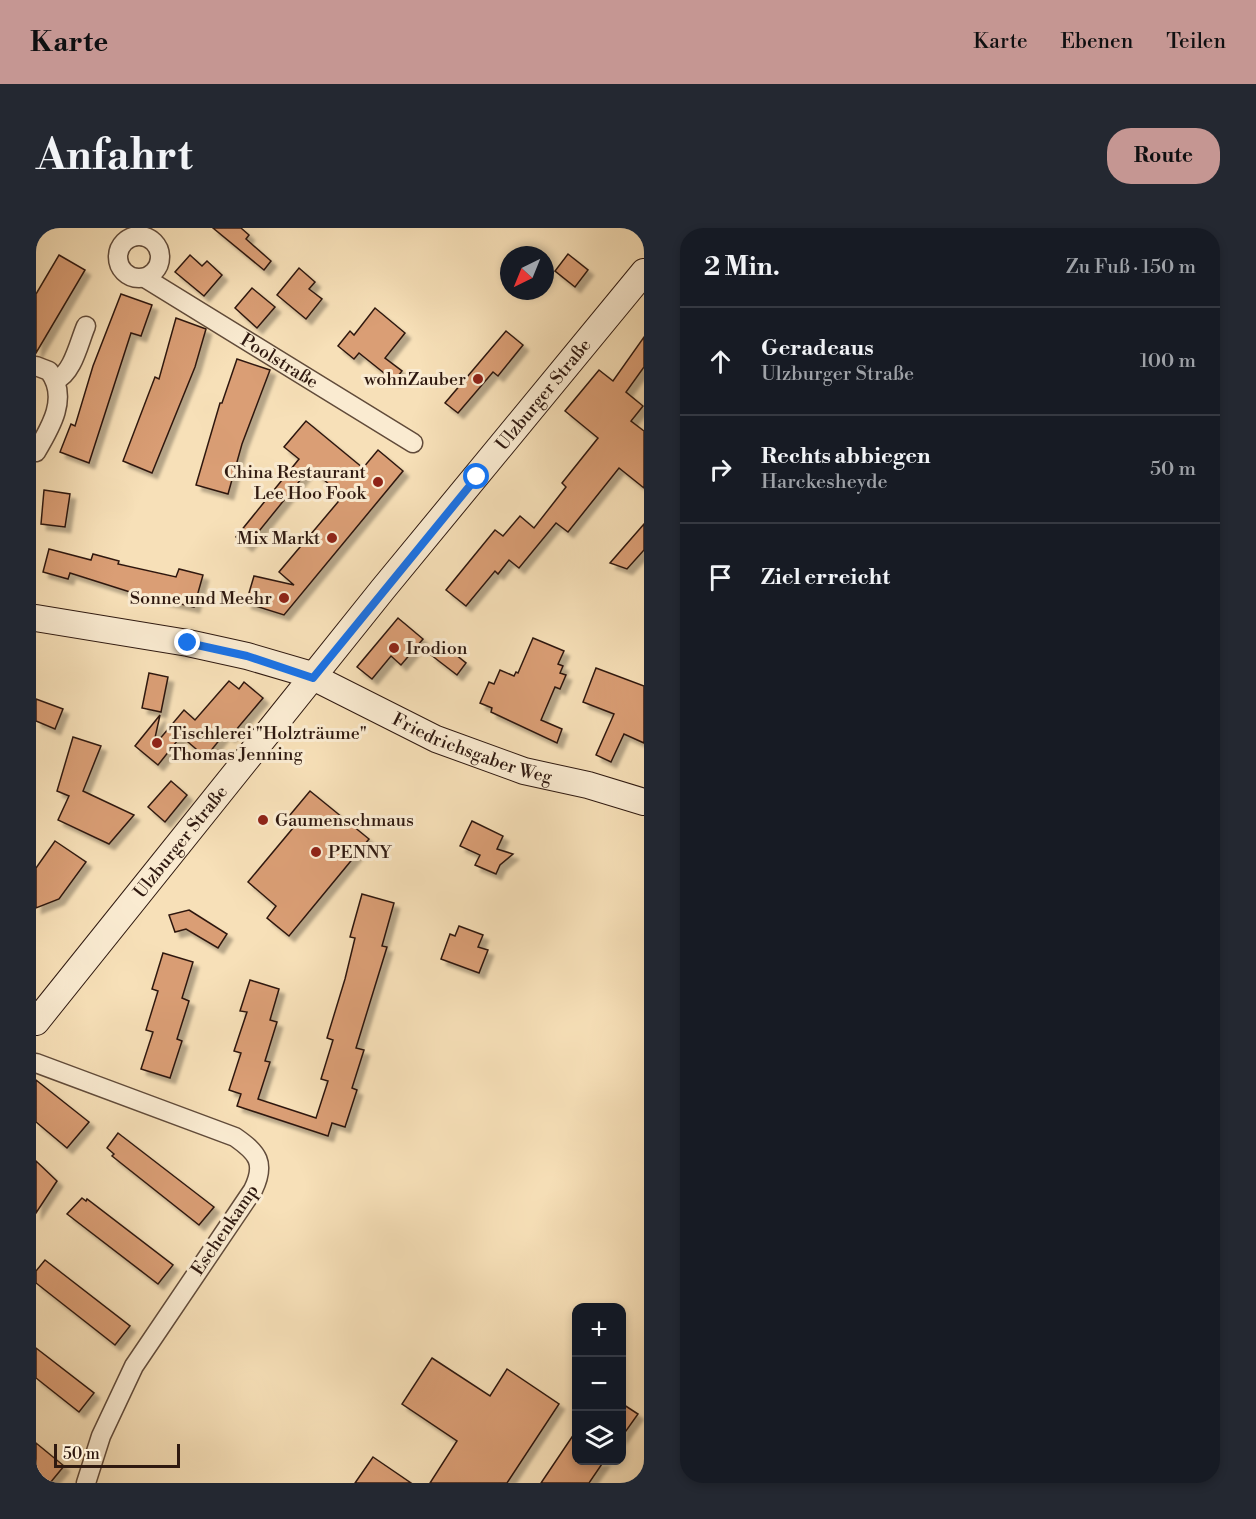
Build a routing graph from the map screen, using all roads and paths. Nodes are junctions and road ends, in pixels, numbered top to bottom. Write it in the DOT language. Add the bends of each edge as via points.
graph roads {
  1 [pos="158,234"];
  2 [pos="644,272"];
  3 [pos="145,278"];
  4 [pos="86,326"];
  5 [pos="36,366"];
  6 [pos="56,380"];
  7 [pos="413,443"];
  8 [pos="36,452"];
  9 [pos="36,618"];
  10 [pos="313,678"];
  11 [pos="642,801"];
  12 [pos="36,1022"];
  13 [pos="36,1063"];
  14 [pos="86,1483"];
  1 -- 3 [label="street, Poolstraße" via="160,257 154,272"];
  1 -- 3 [label="street, Poolstraße" via="129,238 119,253 123,270"];
  2 -- 10 [label="main road, Ulzburger Straße"];
  3 -- 7 [label="street, Poolstraße"];
  4 -- 6 [label="street" via="68,370"];
  5 -- 6 [label="street" via="49,371"];
  6 -- 8 [label="street" via="58,403"];
  9 -- 10 [label="main road, Friedrichsgaber Weg" via="214,648"];
  10 -- 11 [label="main road, Friedrichsgaber Weg" via="436,739 524,771"];
  10 -- 12 [label="main road, Ulzburger Straße"];
  13 -- 14 [label="street, Eschenkamp" via="235,1137 252,1149 260,1165 253,1190 134,1366 101,1436"];
}
